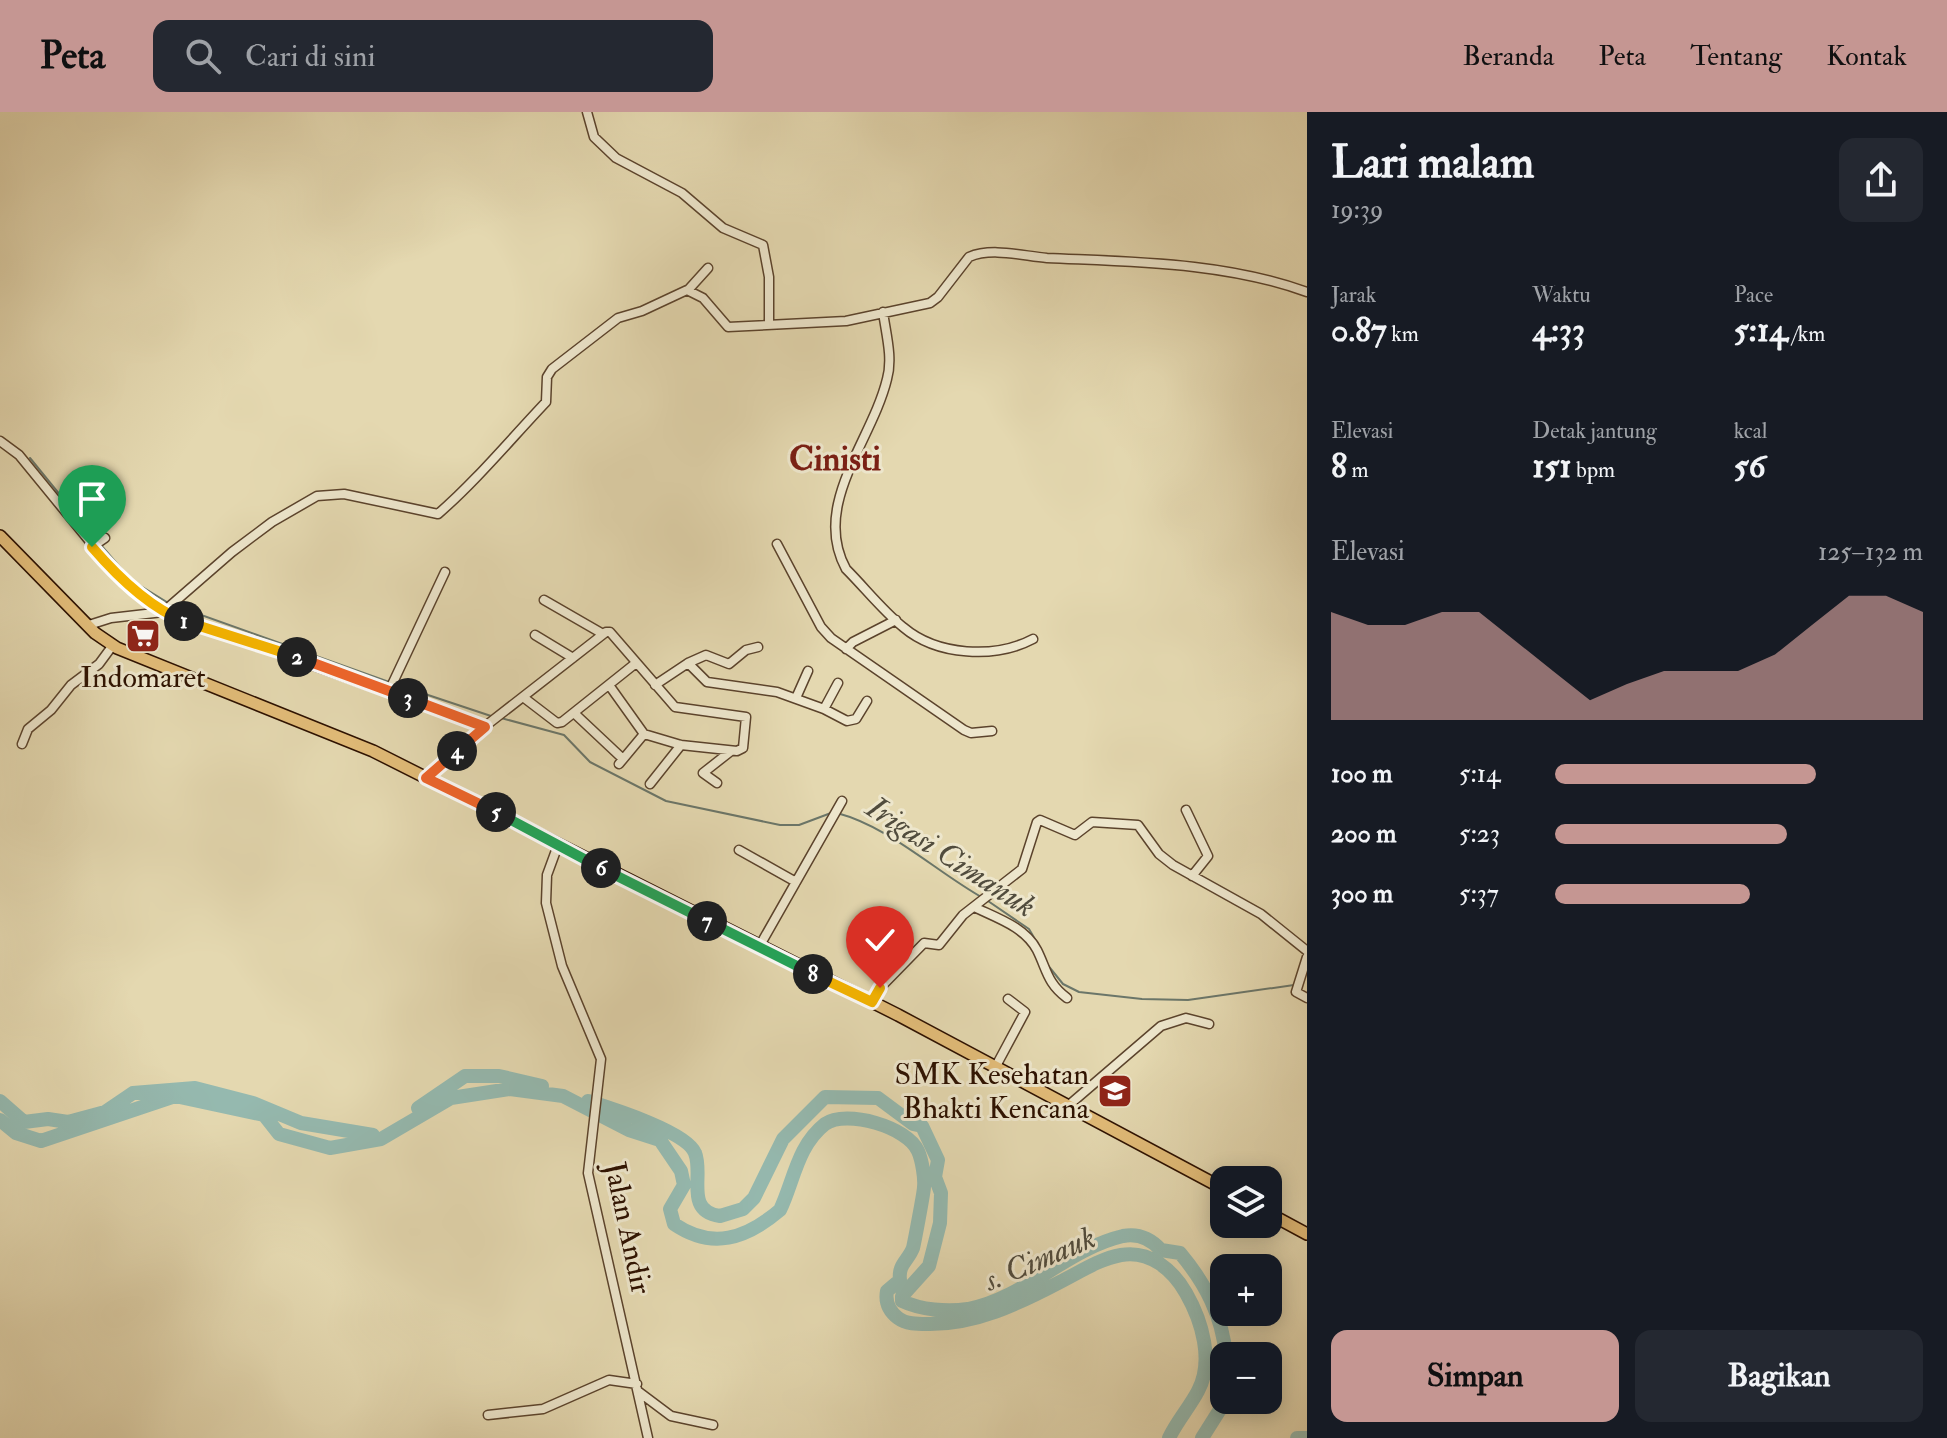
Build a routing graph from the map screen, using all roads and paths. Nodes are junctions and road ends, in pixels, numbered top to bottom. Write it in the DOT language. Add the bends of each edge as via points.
graph roads {
  1 [pos="587,112"];
  2 [pos="708,268"];
  3 [pos="689,289"];
  4 [pos="1307,292"];
  5 [pos="883,312"];
  6 [pos="769,324"];
  7 [pos="0,441"];
  8 [pos="0,536"];
  9 [pos="777,544"];
  10 [pos="445,572"];
  11 [pos="544,600"];
  12 [pos="167,609"];
  13 [pos="896,620"];
  14 [pos="89,625"];
  15 [pos="603,634"];
  16 [pos="535,635"];
  17 [pos="1033,639"];
  18 [pos="113,645"];
  19 [pos="758,647"];
  20 [pos="846,649"];
  21 [pos="573,658"];
  22 [pos="636,663"];
  23 [pos="688,663"];
  24 [pos="808,671"];
  25 [pos="838,683"];
  26 [pos="609,685"];
  27 [pos="655,685"];
  28 [pos="390,687"];
  29 [pos="523,697"];
  30 [pos="796,698"];
  31 [pos="867,701"];
  32 [pos="824,709"];
  33 [pos="574,713"];
  34 [pos="486,725"];
  35 [pos="992,731"];
  36 [pos="644,734"];
  37 [pos="22,744"];
  38 [pos="681,745"];
  39 [pos="731,751"];
  40 [pos="426,778"];
  41 [pos="717,783"];
  42 [pos="650,784"];
  43 [pos="842,801"];
  44 [pos="1186,810"];
  45 [pos="558,845"];
  46 [pos="739,850"];
  47 [pos="1192,876"];
  48 [pos="796,882"];
  49 [pos="976,906"];
  50 [pos="759,947"];
  51 [pos="1307,954"];
  52 [pos="1067,998"];
  53 [pos="1307,998"];
  54 [pos="1008,999"];
  55 [pos="872,1002"];
  56 [pos="1209,1024"];
  57 [pos="996,1066"];
  58 [pos="1069,1105"];
  59 [pos="1210,1181"];
  60 [pos="1282,1221"];
  61 [pos="1307,1234"];
  62 [pos="638,1387"];
  63 [pos="488,1415"];
  64 [pos="713,1425"];
  65 [pos="648,1438"];
  1 -- 6 [label="street" via="594,137 616,158 682,193 716,224 763,245"];
  2 -- 3 [label="street"];
  3 -- 6 [label="street" via="728,327"];
  3 -- 12 [label="street" via="618,318 552,369 546,402 438,514 344,494 317,496 242,545"];
  4 -- 5 [label="street" via="1254,277 1116,258 977,253 930,303"];
  5 -- 6 [label="street" via="846,321"];
  5 -- 13 [label="street" via="888,376 836,502 835,527 846,569"];
  7 -- 12 [label="street" via="19,455 98,543 114,571"];
  8 -- 14 [label="main road"];
  9 -- 20 [label="street" via="821,627"];
  10 -- 28 [label="street"];
  11 -- 15 [label="street"];
  12 -- 14 [label="street"];
  12 -- 28 [label="street"];
  13 -- 17 [label="street" via="908,631 966,652 1012,650"];
  13 -- 20 [label="street"];
  14 -- 18 [label="main road"];
  15 -- 21 [label="street"];
  15 -- 22 [label="street" via="610,632"];
  16 -- 21 [label="street"];
  18 -- 37 [label="street" via="28,729"];
  18 -- 40 [label="main road" via="373,751"];
  19 -- 23 [label="street" via="729,664 706,655"];
  20 -- 35 [label="street" via="964,730"];
  21 -- 29 [label="street"];
  22 -- 26 [label="street"];
  22 -- 27 [label="street"];
  23 -- 27 [label="street"];
  23 -- 30 [label="street" via="707,682"];
  24 -- 30 [label="street"];
  25 -- 32 [label="street"];
  26 -- 33 [label="street"];
  26 -- 36 [label="street"];
  27 -- 39 [label="street" via="678,708 746,717 743,748"];
  28 -- 34 [label="street"];
  29 -- 33 [label="street" via="557,723"];
  29 -- 34 [label="street"];
  30 -- 32 [label="street"];
  31 -- 32 [label="street" via="852,721"];
  33 -- 36 [label="street" via="621,762"];
  34 -- 40 [label="street"];
  36 -- 38 [label="street"];
  38 -- 39 [label="street"];
  38 -- 42 [label="street"];
  39 -- 41 [label="street" via="703,773"];
  40 -- 45 [label="main road"];
  43 -- 48 [label="street"];
  44 -- 47 [label="street" via="1208,854"];
  45 -- 50 [label="main road"];
  45 -- 62 [label="street, Jalan Andir" via="547,875 546,903 562,966 599,1051 588,1173"];
  46 -- 48 [label="street"];
  47 -- 49 [label="street" via="1159,854 1138,825 1092,822 1075,835 1040,820 1022,869"];
  47 -- 51 [label="street" via="1261,914"];
  48 -- 50 [label="street"];
  49 -- 52 [label="street" via="1024,934 1051,985"];
  49 -- 55 [label="street" via="939,945 924,943"];
  50 -- 55 [label="main road"];
  51 -- 53 [label="street" via="1296,992"];
  54 -- 57 [label="street" via="1025,1012"];
  55 -- 57 [label="main road"];
  56 -- 58 [label="street" via="1186,1018 1161,1026"];
  57 -- 58 [label="main road"];
  58 -- 59 [label="main road"];
  60 -- 61 [label="main road"];
  62 -- 63 [label="street" via="609,1380 543,1409"];
  62 -- 64 [label="street" via="671,1416"];
  62 -- 65 [label="street, Jalan Andir"];
}
